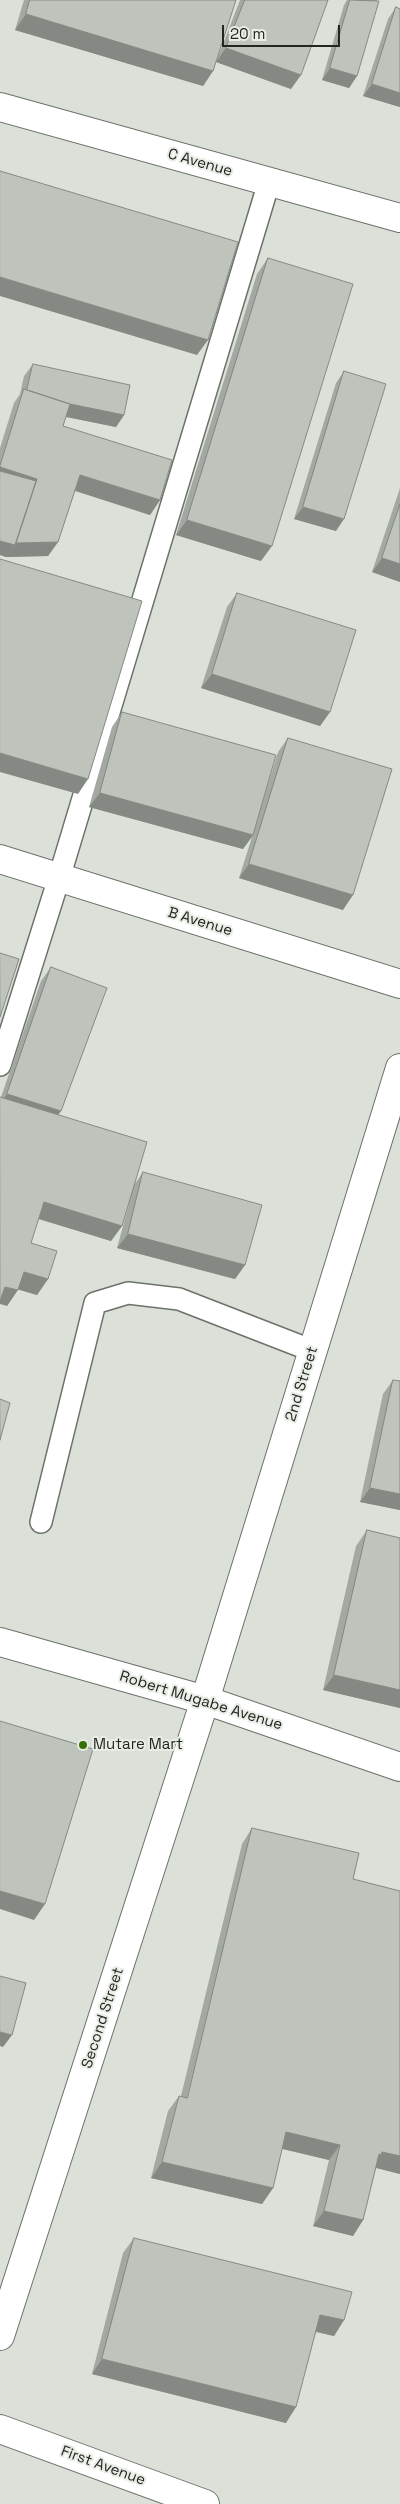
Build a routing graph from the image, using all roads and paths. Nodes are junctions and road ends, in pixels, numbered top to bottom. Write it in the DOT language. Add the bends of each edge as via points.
graph roads {
  1 [pos="0,107"];
  2 [pos="269,182"];
  3 [pos="400,218"];
  4 [pos="0,860"];
  5 [pos="60,878"];
  6 [pos="400,984"];
  7 [pos="0,1066"];
  8 [pos="400,1068"];
  9 [pos="312,1351"];
  10 [pos="41,1522"];
  11 [pos="0,1642"];
  12 [pos="205,1700"];
  13 [pos="400,1767"];
  14 [pos="0,2336"];
  15 [pos="0,2429"];
  16 [pos="205,2504"];
  1 -- 2 [label="main road, C Avenue"];
  2 -- 3 [label="main road, C Avenue"];
  2 -- 5 [label="lane"];
  4 -- 5 [label="main road, B Avenue"];
  5 -- 6 [label="main road, B Avenue"];
  5 -- 7 [label="lane"];
  8 -- 9 [label="main road, 2nd Street"];
  9 -- 10 [label="lane" via="179,1299 128,1293 94,1303"];
  9 -- 12 [label="main road, 2nd Street"];
  11 -- 12 [label="main road, Robert Mugabe Avenue"];
  12 -- 13 [label="main road, Robert Mugabe Avenue"];
  12 -- 14 [label="main road, Second Street"];
  15 -- 16 [label="main road, First Avenue"];
}
